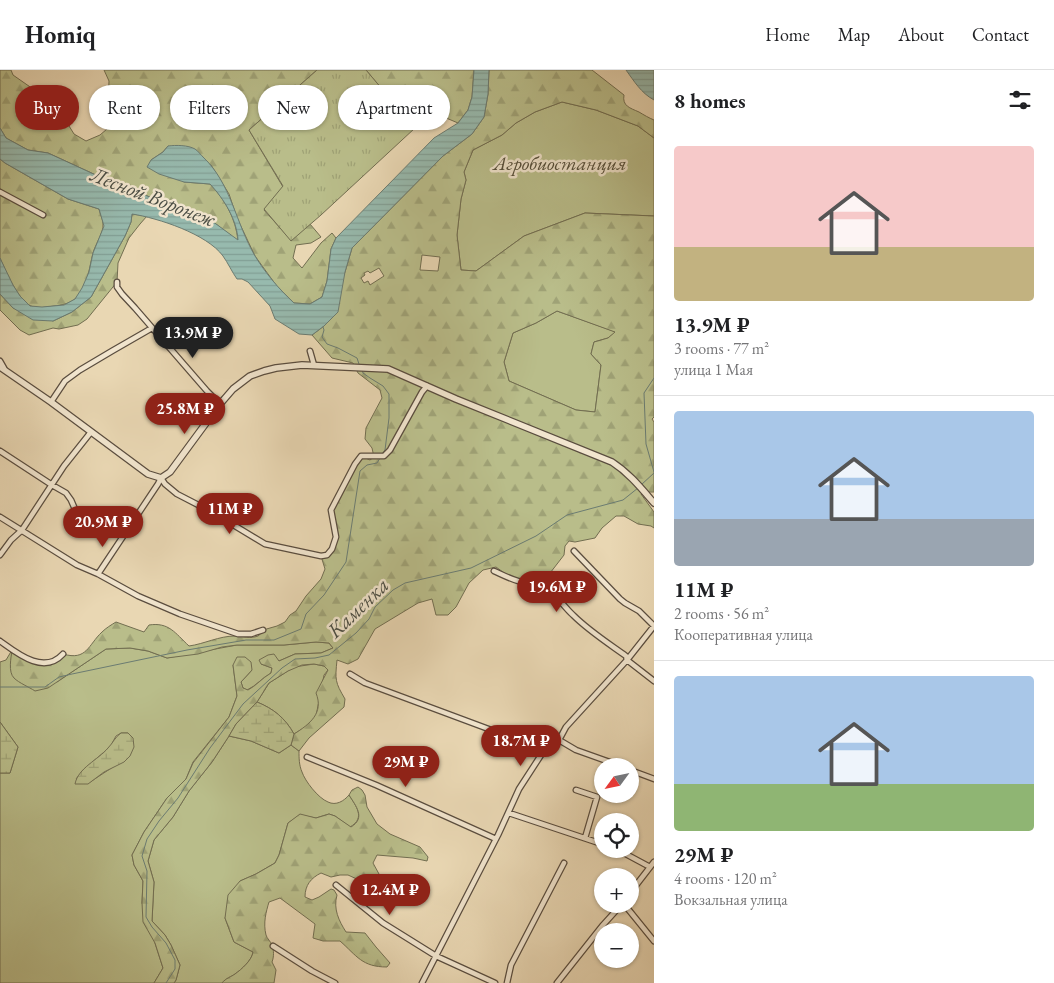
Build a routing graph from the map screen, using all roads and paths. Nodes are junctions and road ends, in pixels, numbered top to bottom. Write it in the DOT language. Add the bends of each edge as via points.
graph roads {
  1 [pos="0,192"];
  2 [pos="43,215"];
  3 [pos="117,282"];
  4 [pos="152,328"];
  5 [pos="310,351"];
  6 [pos="0,361"];
  7 [pos="314,365"];
  8 [pos="2,367"];
  9 [pos="427,386"];
  10 [pos="51,402"];
  11 [pos="220,404"];
  12 [pos="91,432"];
  13 [pos="0,451"];
  14 [pos="161,478"];
  15 [pos="52,485"];
  16 [pos="654,503"];
  17 [pos="0,517"];
  18 [pos="22,530"];
  19 [pos="125,534"];
  20 [pos="574,551"];
  21 [pos="0,555"];
  22 [pos="494,571"];
  23 [pos="98,574"];
  24 [pos="654,626"];
  25 [pos="263,630"];
  26 [pos="0,641"];
  27 [pos="63,654"];
  28 [pos="627,660"];
  29 [pos="350,674"];
  30 [pos="654,681"];
  31 [pos="559,740"];
  32 [pos="543,752"];
  33 [pos="307,757"];
  34 [pos="598,758"];
  35 [pos="639,773"];
  36 [pos="654,779"];
  37 [pos="576,790"];
  38 [pos="509,813"];
  39 [pos="585,838"];
  40 [pos="496,839"];
  41 [pos="594,841"];
  42 [pos="633,858"];
  43 [pos="654,862"];
  44 [pos="564,863"];
  45 [pos="650,867"];
  46 [pos="639,881"];
  47 [pos="336,885"];
  48 [pos="614,913"];
  49 [pos="631,913"];
  50 [pos="654,941"];
  51 [pos="273,946"];
  52 [pos="436,956"];
  53 [pos="335,983"];
  54 [pos="422,983"];
  55 [pos="495,983"];
  56 [pos="507,983"];
  57 [pos="557,983"];
  1 -- 2 [label="street"];
  3 -- 4 [label="street" via="122,294"];
  4 -- 10 [label="street" via="80,370 65,381"];
  4 -- 11 [label="street"];
  5 -- 7 [label="street"];
  6 -- 8 [label="street"];
  7 -- 9 [label="street" via="388,369"];
  7 -- 11 [label="street" via="276,368 250,376"];
  8 -- 10 [label="street"];
  9 -- 14 [label="street" via="390,450 384,456 362,456 355,464 332,510 336,537 327,555 265,544 177,494"];
  9 -- 16 [label="street" via="612,462 633,478"];
  10 -- 12 [label="street"];
  11 -- 14 [label="street" via="170,472"];
  12 -- 14 [label="street" via="148,474"];
  12 -- 15 [label="street"];
  13 -- 15 [label="street"];
  14 -- 19 [label="street"];
  15 -- 18 [label="street"];
  15 -- 19 [label="street" via="66,493 80,523 107,523"];
  17 -- 18 [label="street"];
  18 -- 21 [label="street"];
  18 -- 23 [label="street" via="77,565"];
  19 -- 23 [label="street"];
  20 -- 24 [label="street" via="620,599"];
  22 -- 28 [label="street" via="519,582 547,587 572,614"];
  23 -- 25 [label="street" via="138,596 238,634"];
  24 -- 28 [label="street"];
  26 -- 27 [label="street" via="35,662 48,664"];
  28 -- 30 [label="street"];
  28 -- 31 [label="street" via="566,727"];
  29 -- 32 [label="street" via="365,683"];
  31 -- 32 [label="street"];
  31 -- 34 [label="street"];
  32 -- 38 [label="street" via="519,789"];
  33 -- 40 [label="street"];
  35 -- 36 [label="street"];
  37 -- 39 [label="street" via="597,797"];
  38 -- 39 [label="street"];
  38 -- 40 [label="street"];
  39 -- 41 [label="street"];
  40 -- 52 [label="street"];
  42 -- 45 [label="street"];
  43 -- 45 [label="street"];
  44 -- 56 [label="street" via="511,965"];
  45 -- 46 [label="street"];
  47 -- 52 [label="street" via="383,923"];
  48 -- 57 [label="street"];
  49 -- 50 [label="street"];
  51 -- 53 [label="street"];
  52 -- 54 [label="street"];
  52 -- 55 [label="street"];
}
